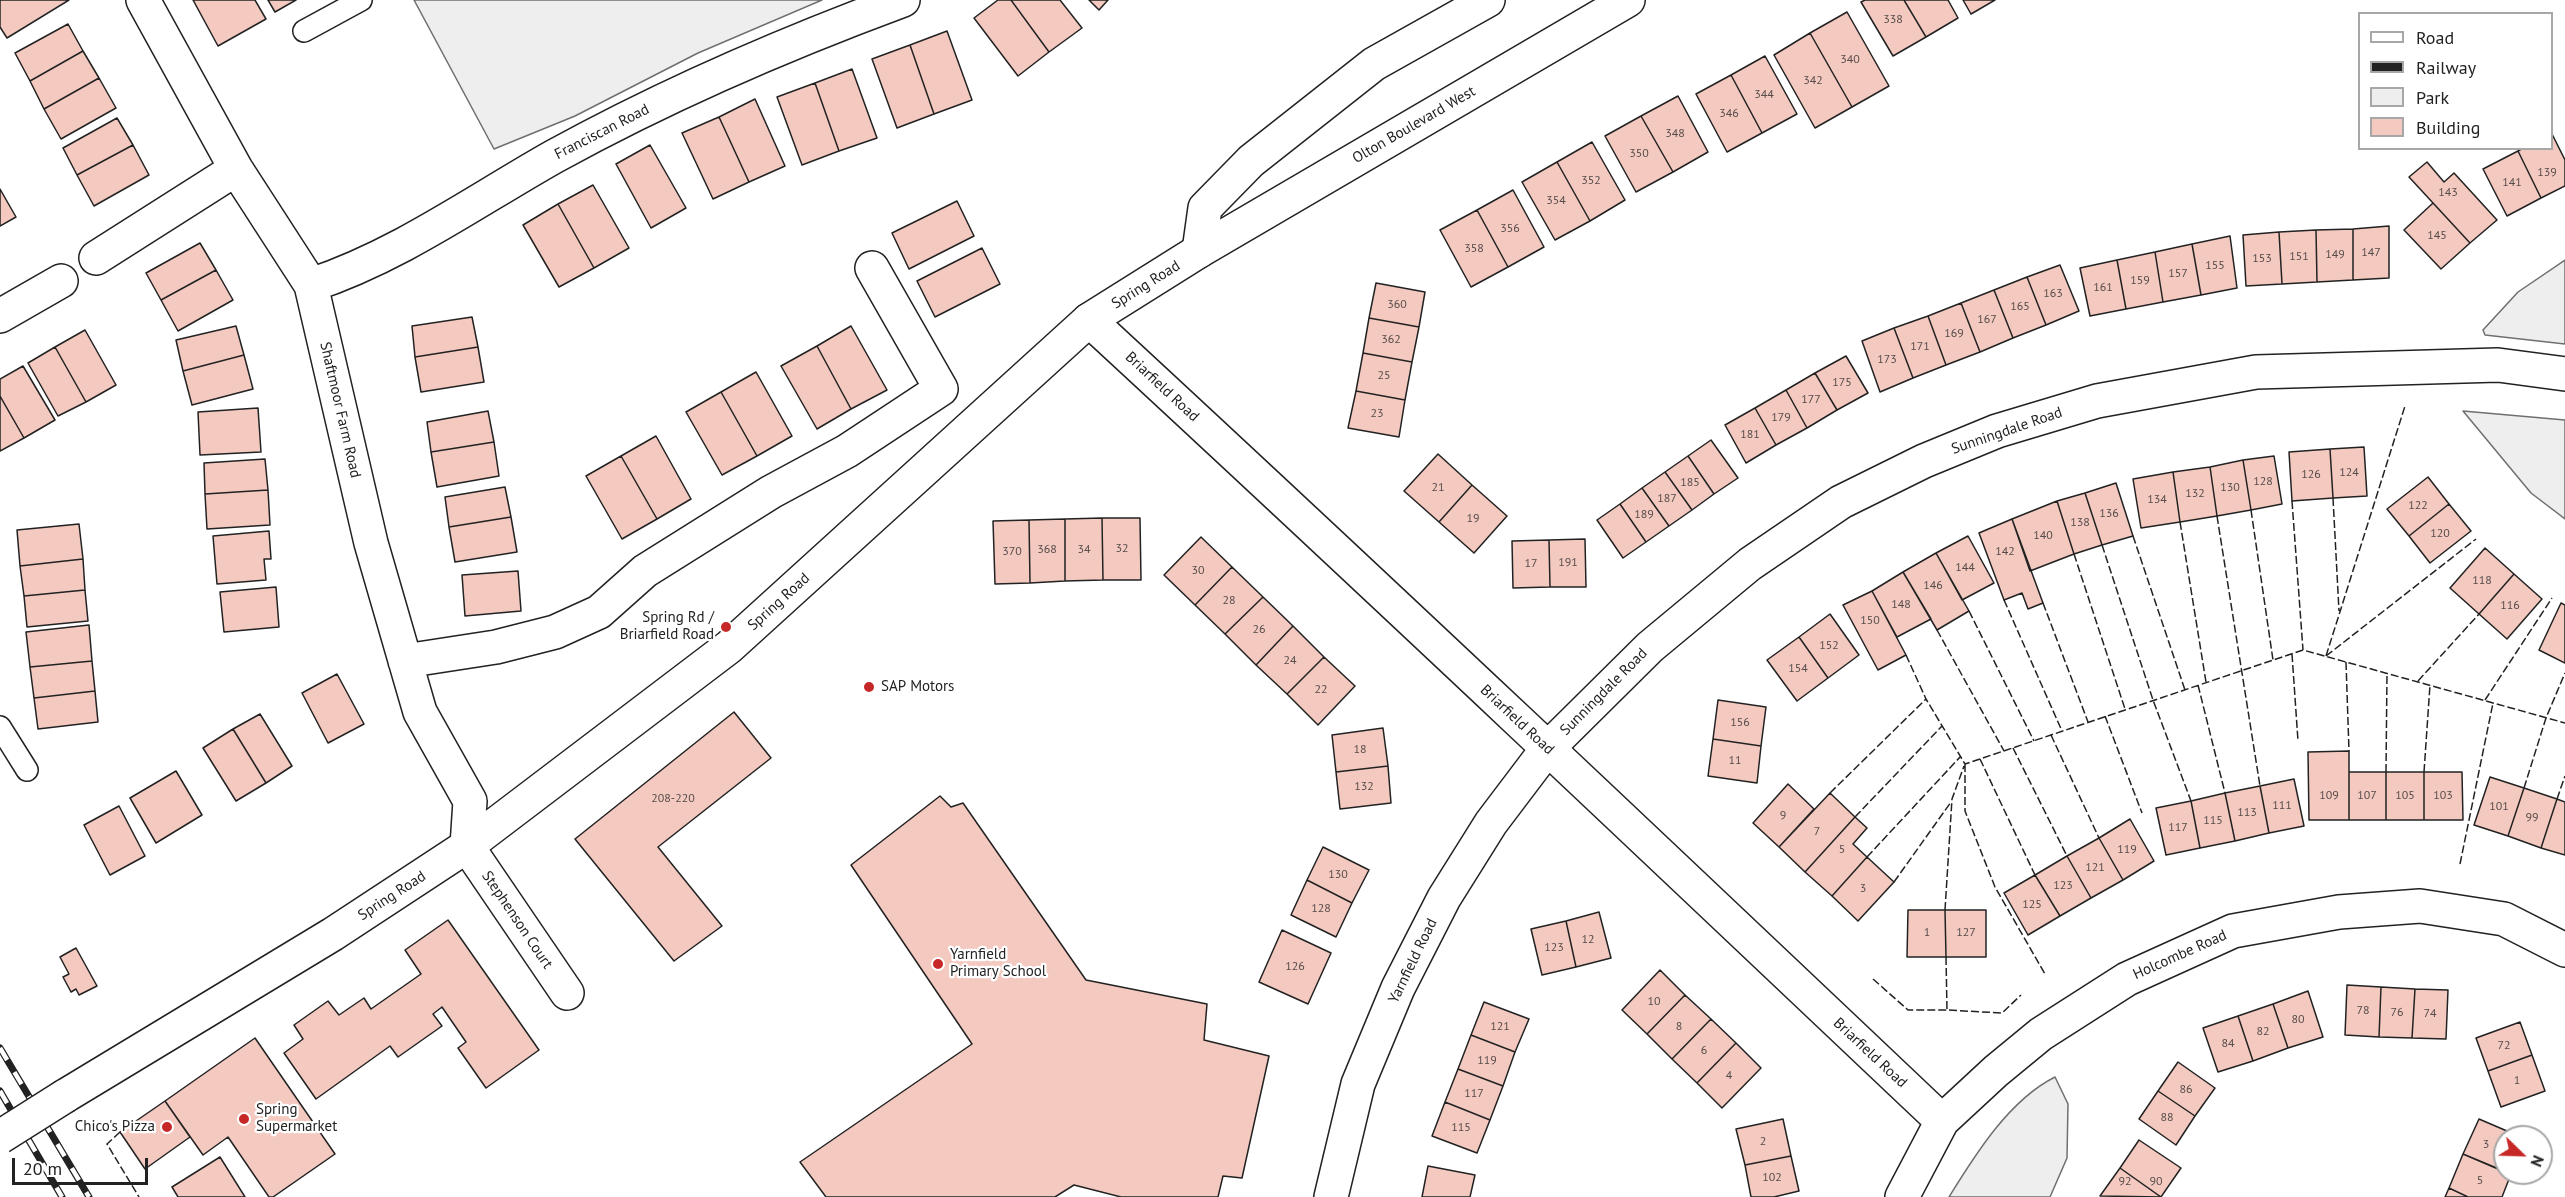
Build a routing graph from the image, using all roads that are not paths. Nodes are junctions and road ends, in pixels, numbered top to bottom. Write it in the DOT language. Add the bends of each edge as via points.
graph roads {
  1 [pos="143,0"];
  2 [pos="361,0"];
  3 [pos="903,0"];
  4 [pos="1488,0"];
  5 [pos="1628,0"];
  6 [pos="304,31"];
  7 [pos="236,169"];
  8 [pos="1199,251"];
  9 [pos="96,258"];
  10 [pos="872,268"];
  11 [pos="61,281"];
  12 [pos="311,285"];
  13 [pos="0,315"];
  14 [pos="1089,320"];
  15 [pos="2565,374"];
  16 [pos="405,660"];
  17 [pos="0,727"];
  18 [pos="1547,749"];
  19 [pos="27,771"];
  20 [pos="467,846"];
  21 [pos="2565,950"];
  22 [pos="567,993"];
  23 [pos="1942,1121"];
  24 [pos="0,1137"];
  25 [pos="1331,1197"];
  26 [pos="1902,1197"];
  1 -- 7 [label="street, Shaftmoor Farm Road"];
  2 -- 6 [label="lane"];
  3 -- 12 [label="street, Franciscan Road" via="798,41 654,106 556,156 351,272"];
  4 -- 8 [label="street" via="1374,64 1251,161 1205,208"];
  5 -- 8 [label="street, Olton Boulevard West"];
  7 -- 9 [label="street"];
  7 -- 12 [label="street, Shaftmoor Farm Road"];
  8 -- 14 [label="street, Spring Road"];
  10 -- 16 [label="street" via="941,389 847,451 771,492 654,565 599,612 555,632 516,642"];
  11 -- 13 [label="street"];
  12 -- 16 [label="street, Shaftmoor Farm Road" via="371,543"];
  14 -- 18 [label="street, Briarfield Road" via="1406,612"];
  14 -- 20 [label="street, Spring Road" via="729,647"];
  15 -- 18 [label="street, Sunningdale Road" via="2498,365 2256,372 2097,401 1997,431 1841,502 1750,564 1650,647"];
  16 -- 20 [label="street, Shaftmoor Farm Road" via="420,712 470,801"];
  17 -- 19 [label="lane"];
  18 -- 23 [label="street, Briarfield Road"];
  18 -- 25 [label="street, Yarnfield Road" via="1491,824 1444,898 1398,988 1358,1084"];
  20 -- 22 [label="street, Stephenson Court"];
  20 -- 24 [label="street, Spring Road, bridge" via="333,934"];
  21 -- 23 [label="street, Holcombe Road" via="2504,919 2420,906 2338,912 2233,931 2127,979 2041,1034"];
  23 -- 26 [label="street, Holcombe Road"];
}
